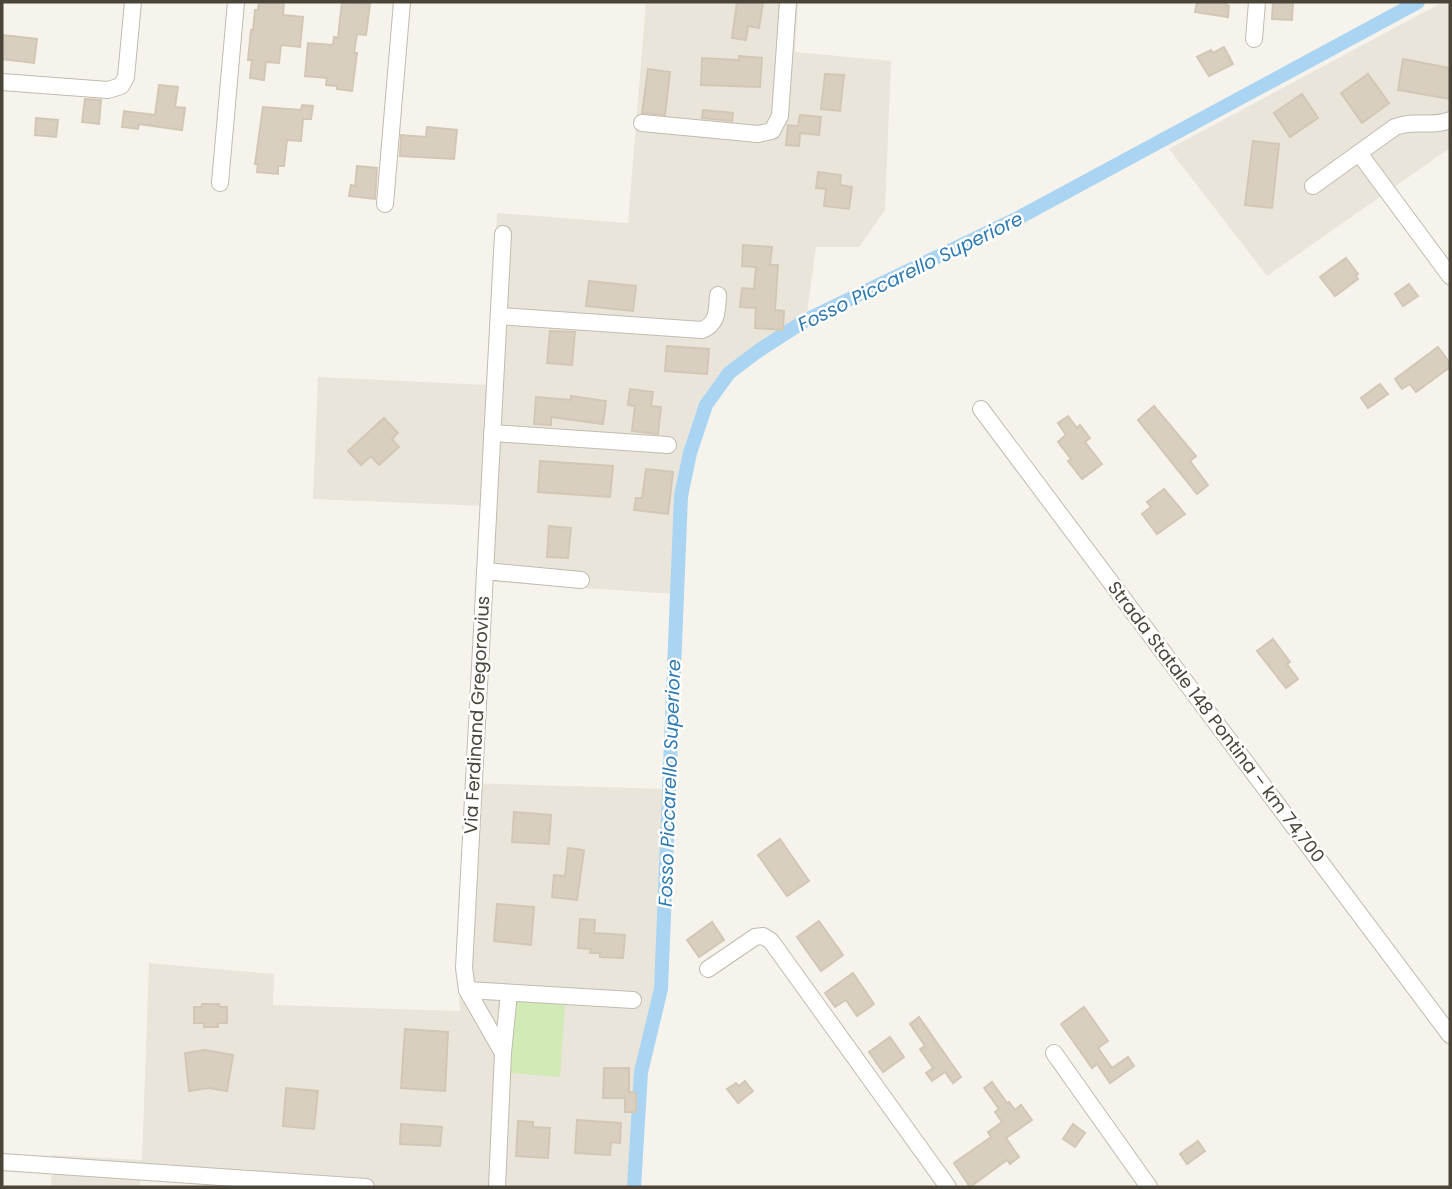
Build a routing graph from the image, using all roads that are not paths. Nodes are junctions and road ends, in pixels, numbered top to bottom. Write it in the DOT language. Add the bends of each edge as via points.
graph roads {
  1 [pos="133,2"];
  2 [pos="236,2"];
  3 [pos="402,2"];
  4 [pos="788,2"];
  5 [pos="1257,2"];
  6 [pos="1254,39"];
  7 [pos="2,82"];
  8 [pos="1450,120"];
  9 [pos="642,123"];
  10 [pos="1359,153"];
  11 [pos="220,183"];
  12 [pos="1313,186"];
  13 [pos="385,204"];
  14 [pos="503,234"];
  15 [pos="1450,276"];
  16 [pos="718,295"];
  17 [pos="499,316"];
  18 [pos="981,409"];
  19 [pos="492,433"];
  20 [pos="668,446"];
  21 [pos="485,571"];
  22 [pos="582,580"];
  23 [pos="708,969"];
  24 [pos="467,990"];
  25 [pos="509,993"];
  26 [pos="633,1000"];
  27 [pos="1450,1035"];
  28 [pos="503,1052"];
  29 [pos="1054,1053"];
  30 [pos="2,1162"];
  31 [pos="366,1187"];
  32 [pos="497,1187"];
  33 [pos="948,1187"];
  34 [pos="1149,1187"];
  1 -- 7 [label="street" via="126,77 117,88"];
  2 -- 11 [label="street"];
  3 -- 13 [label="street"];
  4 -- 9 [label="street" via="780,116 772,131 758,134"];
  5 -- 6 [label="street"];
  8 -- 10 [label="street" via="1400,125"];
  10 -- 12 [label="street"];
  10 -- 15 [label="street"];
  14 -- 17 [label="street, Via Ferdinand Gregorovius"];
  16 -- 17 [label="street" via="715,319 702,330"];
  17 -- 19 [label="street, Via Ferdinand Gregorovius"];
  18 -- 27 [label="street, Strada Statale 148 Pontina – km 74,700"];
  19 -- 20 [label="street"];
  19 -- 21 [label="street, Via Ferdinand Gregorovius"];
  21 -- 22 [label="street"];
  21 -- 24 [label="street, Via Ferdinand Gregorovius" via="464,968"];
  23 -- 33 [label="street" via="755,937 771,941"];
  24 -- 25 [label="street"];
  24 -- 28 [label="street, Via Ferdinand Gregorovius"];
  25 -- 26 [label="street"];
  25 -- 28 [label="street"];
  28 -- 32 [label="street"];
  29 -- 34 [label="street"];
  30 -- 31 [label="street"];
}
